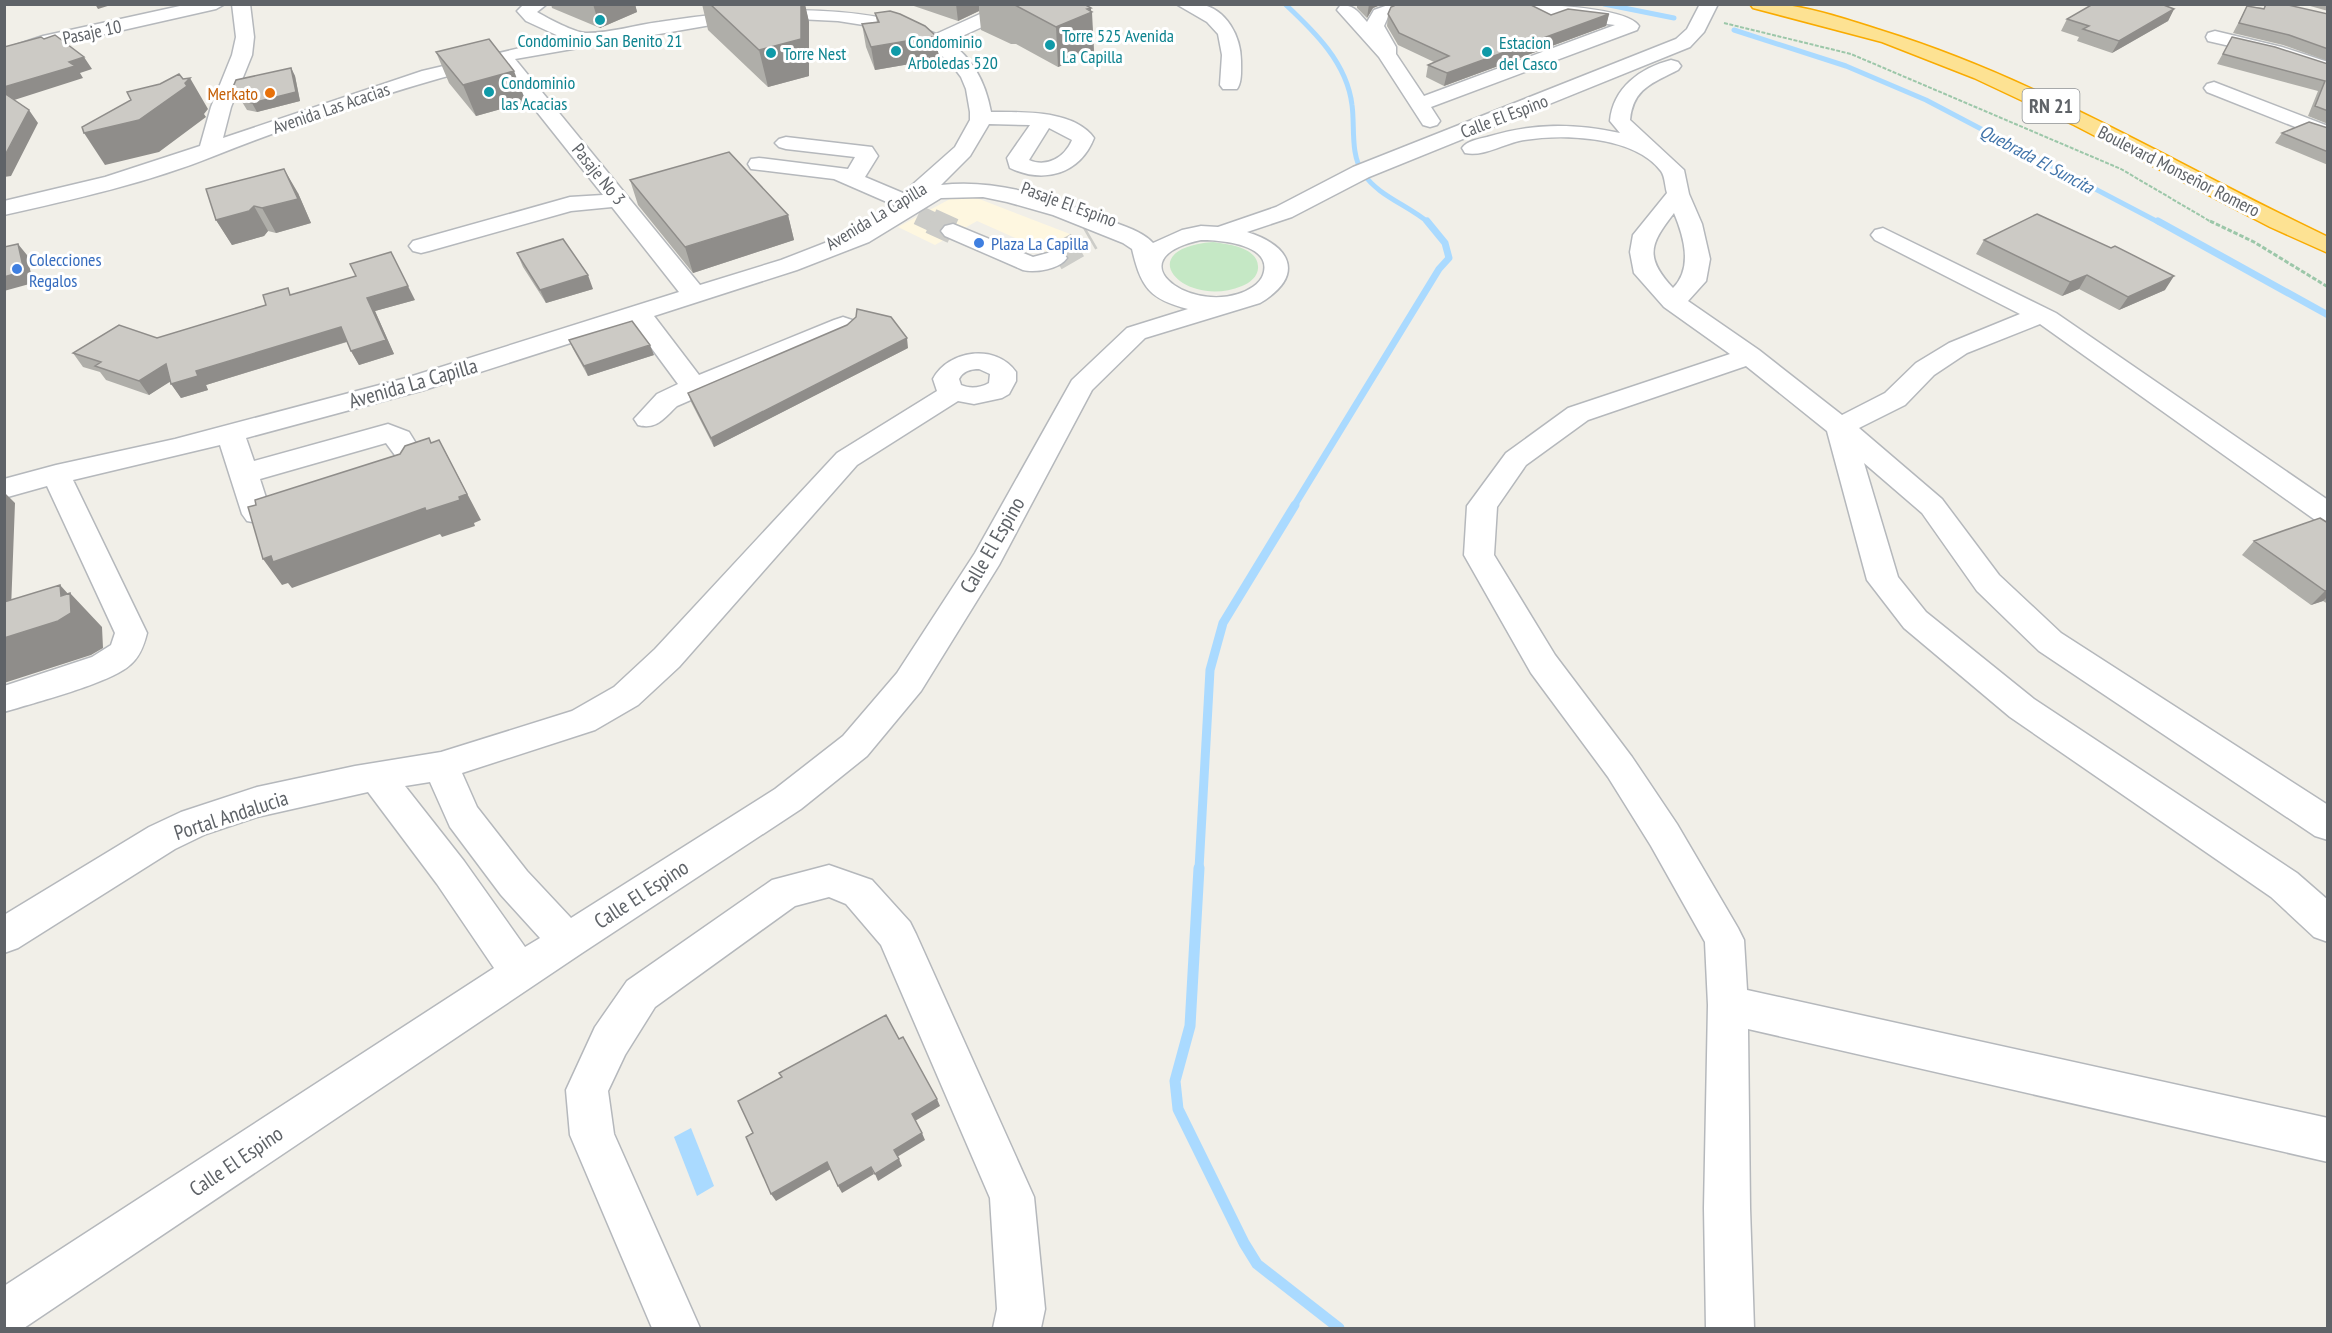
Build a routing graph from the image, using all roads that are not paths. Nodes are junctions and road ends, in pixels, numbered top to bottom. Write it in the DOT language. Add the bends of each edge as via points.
graph roads {
  1 [pos="216,4"];
  2 [pos="241,4"];
  3 [pos="538,4"];
  4 [pos="1018,4"];
  5 [pos="1185,4"];
  6 [pos="1411,4"];
  7 [pos="1490,4"];
  8 [pos="1760,4"];
  9 [pos="1820,4"];
  10 [pos="703,5"];
  11 [pos="1346,10"];
  12 [pos="755,13"];
  13 [pos="1699,22"];
  14 [pos="662,27"];
  15 [pos="2215,37"];
  16 [pos="584,40"];
  17 [pos="933,42"];
  18 [pos="1386,54"];
  19 [pos="1555,54"];
  20 [pos="4,55"];
  21 [pos="503,56"];
  22 [pos="1517,68"];
  23 [pos="2328,68"];
  24 [pos="2035,77"];
  25 [pos="1230,85"];
  26 [pos="2214,88"];
  27 [pos="1418,105"];
  28 [pos="981,118"];
  29 [pos="1045,119"];
  30 [pos="2328,134"];
  31 [pos="1452,136"];
  32 [pos="786,143"];
  33 [pos="1643,145"];
  34 [pos="208,150"];
  35 [pos="961,151"];
  36 [pos="1398,159"];
  37 [pos="759,164"];
  38 [pos="853,179"];
  39 [pos="932,183"];
  40 [pos="968,183"];
  41 [pos="1678,194"];
  42 [pos="618,199"];
  43 [pos="4,208"];
  44 [pos="908,209"];
  45 [pos="1284,212"];
  46 [pos="953,231"];
  47 [pos="1214,233"];
  48 [pos="1884,235"];
  49 [pos="421,246"];
  50 [pos="2328,246"];
  51 [pos="1273,256"];
  52 [pos="1055,258"];
  53 [pos="1152,276"];
  54 [pos="694,294"];
  55 [pos="1235,302"];
  56 [pos="1673,302"];
  57 [pos="638,312"];
  58 [pos="2041,315"];
  59 [pos="843,325"];
  60 [pos="1136,333"];
  61 [pos="1750,356"];
  62 [pos="694,387"];
  63 [pos="954,392"];
  64 [pos="648,418"];
  65 [pos="1840,427"];
  66 [pos="230,434"];
  67 [pos="56,474"];
  68 [pos="242,474"];
  69 [pos="359,486"];
  70 [pos="4,489"];
  71 [pos="314,500"];
  72 [pos="2328,515"];
  73 [pos="4,699"];
  74 [pos="441,766"];
  75 [pos="376,777"];
  76 [pos="2328,825"];
  77 [pos="489,850"];
  78 [pos="452,872"];
  79 [pos="2328,925"];
  80 [pos="4,936"];
  81 [pos="568,941"];
  82 [pos="520,973"];
  83 [pos="1728,1005"];
  84 [pos="2328,1140"];
  85 [pos="4,1314"];
  86 [pos="676,1329"];
  87 [pos="1017,1329"];
  88 [pos="1730,1329"];
  1 -- 20 [label="street, Pasaje 10" via="43,42"];
  2 -- 34 [label="street" via="245,37 242,55"];
  3 -- 16 [label="street" via="526,11 532,17"];
  4 -- 17 [label="street"];
  5 -- 25 [label="street" via="1217,20 1231,38"];
  6 -- 18 [label="street" via="1380,14 1375,26"];
  7 -- 19 [label="street" via="1618,19 1630,26"];
  8 -- 50 [label="highway, Boulevard Monseñor Romero / RN 21" via="1882,36 1964,66 2050,105"];
  9 -- 24 [label="highway, RN 21" via="1921,33"];
  10 -- 12 [label="street"];
  10 -- 14 [label="street, Avenida Las Acacias"];
  11 -- 18 [label="street"];
  12 -- 14 [label="street, Avenida Las Acacias"];
  12 -- 17 [label="street" via="878,21 912,30"];
  13 -- 19 [label="street" via="1595,63 1581,63"];
  13 -- 31 [label="street, Calle El Espino"];
  13 -- 33 [label="street" via="1676,62 1626,94 1620,105 1620,122"];
  14 -- 16 [label="street, Avenida Las Acacias"];
  15 -- 23 [label="street"];
  16 -- 21 [label="street, Avenida Las Acacias"];
  17 -- 28 [label="street" via="955,54 970,71"];
  18 -- 27 [label="street"];
  19 -- 22 [label="street"];
  21 -- 34 [label="street, Avenida Las Acacias" via="429,75"];
  21 -- 42 [label="street, Pasaje No 3"];
  22 -- 27 [label="street"];
  22 -- 31 [label="street" via="1543,83 1468,116"];
  26 -- 30 [label="street"];
  27 -- 31 [label="street"];
  28 -- 29 [label="street"];
  28 -- 35 [label="street, Avenida La Capilla"];
  31 -- 36 [label="street, Calle El Espino"];
  32 -- 38 [label="street" via="864,152 867,156"];
  33 -- 36 [label="street" via="1582,132 1548,132 1520,134 1454,153"];
  33 -- 41 [label="street" via="1673,170"];
  34 -- 43 [label="street, Avenida Las Acacias" via="124,178"];
  35 -- 39 [label="street, Avenida La Capilla"];
  35 -- 40 [label="street" via="959,169"];
  36 -- 45 [label="street, Calle El Espino" via="1334,184"];
  37 -- 38 [label="street" via="839,173"];
  38 -- 44 [label="street"];
  39 -- 40 [label="street, Pasaje El Espino"];
  39 -- 44 [label="street, Avenida La Capilla"];
  40 -- 44 [label="street, Avenida La Capilla" via="935,192"];
  40 -- 47 [label="street, Pasaje El Espino" via="1002,181 1141,231 1177,235"];
  40 -- 53 [label="street, Pasaje El Espino" via="1015,197 1099,233 1131,238 1143,246"];
  41 -- 56 [label="street" via="1698,259 1694,281"];
  41 -- 56 [label="street" via="1646,235 1642,252 1646,273"];
  42 -- 49 [label="street" via="570,204"];
  42 -- 54 [label="street, Pasaje No 3"];
  44 -- 54 [label="street, Avenida La Capilla" via="789,265"];
  45 -- 47 [label="street, Calle El Espino"];
  45 -- 51 [label="street"];
  46 -- 52 [label="street" via="1031,265"];
  47 -- 51 [label="street" via="1253,242"];
  47 -- 53 [label="street, Calle El Espino" via="1185,236 1162,246 1152,257"];
  48 -- 58 [label="street"];
  51 -- 55 [label="street, Calle El Espino" via="1278,271 1272,283 1255,296"];
  53 -- 55 [label="street" via="1166,292 1188,300"];
  53 -- 60 [label="street, Calle El Espino"];
  54 -- 57 [label="street, Avenida La Capilla"];
  55 -- 60 [label="street, Calle El Espino"];
  56 -- 61 [label="street"];
  57 -- 62 [label="street"];
  57 -- 66 [label="street, Avenida La Capilla" via="416,384"];
  58 -- 65 [label="street" via="1958,348 1925,369 1895,399"];
  58 -- 72 [label="street"];
  59 -- 62 [label="street"];
  60 -- 81 [label="street, Calle El Espino" via="1095,370 1074,396 988,557 909,682 855,746 788,799"];
  61 -- 65 [label="street"];
  61 -- 83 [label="street" via="1569,420 1516,459 1482,506 1479,555 1543,664 1620,767 1664,835 1724,940"];
  62 -- 64 [label="street" via="667,400"];
  63 -- 74 [label="street, Portal Andalucia" via="847,459 667,658 626,696 583,721"];
  65 -- 76 [label="street" via="1932,506 1988,583 2050,642"];
  65 -- 79 [label="street" via="1883,580 1916,620 2022,708 2284,885"];
  66 -- 67 [label="street, Avenida La Capilla"];
  66 -- 68 [label="street"];
  67 -- 70 [label="street, Avenida La Capilla"];
  67 -- 73 [label="street" via="131,633 128,648 104,666"];
  68 -- 69 [label="street" via="388,433 399,438 411,458 404,471"];
  68 -- 71 [label="street" via="257,514"];
  74 -- 75 [label="street, Portal Andalucia"];
  74 -- 77 [label="street" via="463,816"];
  75 -- 78 [label="street"];
  75 -- 80 [label="street, Portal Andalucia" via="257,802 194,823 162,838"];
  77 -- 78 [label="street"];
  77 -- 81 [label="street"];
  78 -- 82 [label="street"];
  81 -- 82 [label="street, Calle El Espino"];
  82 -- 85 [label="street, Calle El Espino"];
  83 -- 84 [label="street"];
  83 -- 88 [label="street"];
  86 -- 87 [label="street" via="592,1135 587,1090 610,1041 641,994 785,892 829,880 858,892 896,934 1012,1197 1021,1309"];
}
